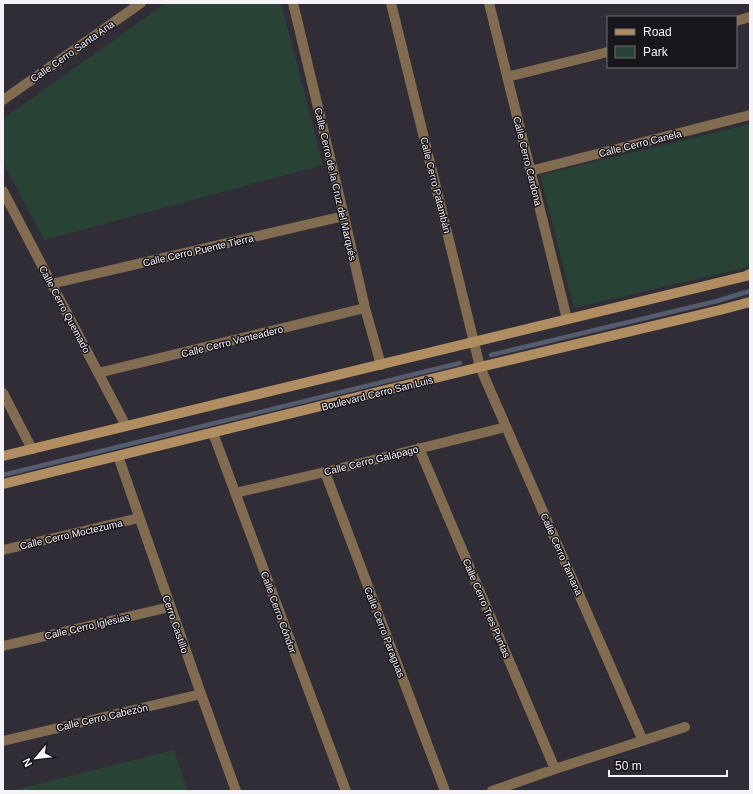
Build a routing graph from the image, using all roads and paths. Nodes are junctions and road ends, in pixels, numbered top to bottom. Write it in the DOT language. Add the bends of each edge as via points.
graph roads {
  1 [pos="141,3"];
  2 [pos="292,3"];
  3 [pos="391,3"];
  4 [pos="489,3"];
  5 [pos="750,17"];
  6 [pos="737,20"];
  7 [pos="607,52"];
  8 [pos="507,77"];
  9 [pos="3,100"];
  10 [pos="750,115"];
  11 [pos="530,171"];
  12 [pos="3,191"];
  13 [pos="344,216"];
  14 [pos="750,274"];
  15 [pos="51,284"];
  16 [pos="750,302"];
  17 [pos="365,308"];
  18 [pos="566,319"];
  19 [pos="474,342"];
  20 [pos="381,365"];
  21 [pos="480,367"];
  22 [pos="98,373"];
  23 [pos="3,394"];
  24 [pos="126,426"];
  25 [pos="506,427"];
  26 [pos="213,433"];
  27 [pos="419,448"];
  28 [pos="32,449"];
  29 [pos="3,456"];
  30 [pos="118,456"];
  31 [pos="324,472"];
  32 [pos="3,484"];
  33 [pos="235,493"];
  34 [pos="139,518"];
  35 [pos="3,550"];
  36 [pos="170,607"];
  37 [pos="3,646"];
  38 [pos="201,694"];
  39 [pos="685,727"];
  40 [pos="3,741"];
  41 [pos="643,741"];
  42 [pos="555,769"];
  43 [pos="236,791"];
  44 [pos="346,791"];
  45 [pos="446,791"];
  46 [pos="492,791"];
  1 -- 9 [label="street, Calle Cerro Santa Ana"];
  2 -- 13 [label="street, Calle Cerro de la Cruz del Marqués"];
  3 -- 19 [label="street, Calle Cerro Patambán"];
  4 -- 8 [label="street, Calle Cerro Cardona"];
  5 -- 6 [label="street"];
  7 -- 8 [label="street"];
  8 -- 11 [label="street, Calle Cerro Cardona"];
  10 -- 11 [label="street, Calle Cerro Canela"];
  11 -- 18 [label="street, Calle Cerro Cardona"];
  12 -- 15 [label="street, Calle Cerro Quemado"];
  13 -- 15 [label="street, Calle Cerro Puente Tierra"];
  13 -- 17 [label="street, Calle Cerro de la Cruz del Marqués"];
  14 -- 18 [label="street"];
  15 -- 22 [label="street, Calle Cerro Quemado"];
  16 -- 21 [label="street, Boulevard Cerro San Luis"];
  17 -- 20 [label="street, Calle Cerro de la Cruz del Marqués"];
  17 -- 22 [label="street, Calle Cerro Venteadero"];
  18 -- 19 [label="street"];
  19 -- 20 [label="street"];
  19 -- 21 [label="street, Calle Cerro Patambán"];
  20 -- 24 [label="street"];
  21 -- 25 [label="street, Calle Cerro Tamana"];
  21 -- 26 [label="street, Boulevard Cerro San Luis"];
  22 -- 24 [label="street, Calle Cerro Quemado"];
  23 -- 28 [label="street"];
  24 -- 28 [label="street"];
  25 -- 27 [label="street, Calle Cerro Galápago"];
  25 -- 41 [label="street, Calle Cerro Tamana"];
  26 -- 30 [label="street, Boulevard Cerro San Luis"];
  26 -- 33 [label="street, Calle Cerro Cóndor"];
  27 -- 31 [label="street, Calle Cerro Galápago"];
  27 -- 42 [label="street, Calle Cerro Tres Puntas"];
  28 -- 29 [label="street"];
  30 -- 32 [label="street, Boulevard Cerro San Luis"];
  30 -- 34 [label="street, Cerro Castillo"];
  31 -- 33 [label="street, Calle Cerro Galápago"];
  31 -- 45 [label="street, Calle Cerro Paraguas"];
  33 -- 44 [label="street, Calle Cerro Cóndor"];
  34 -- 35 [label="street, Calle Cerro Moctezuma"];
  34 -- 36 [label="street, Cerro Castillo"];
  36 -- 37 [label="street, Calle Cerro Iglesias"];
  36 -- 38 [label="street, Cerro Castillo"];
  38 -- 40 [label="street, Calle Cerro Cabezón"];
  38 -- 43 [label="street, Cerro Castillo"];
  39 -- 41 [label="street"];
  41 -- 42 [label="street"];
  42 -- 46 [label="street"];
}
